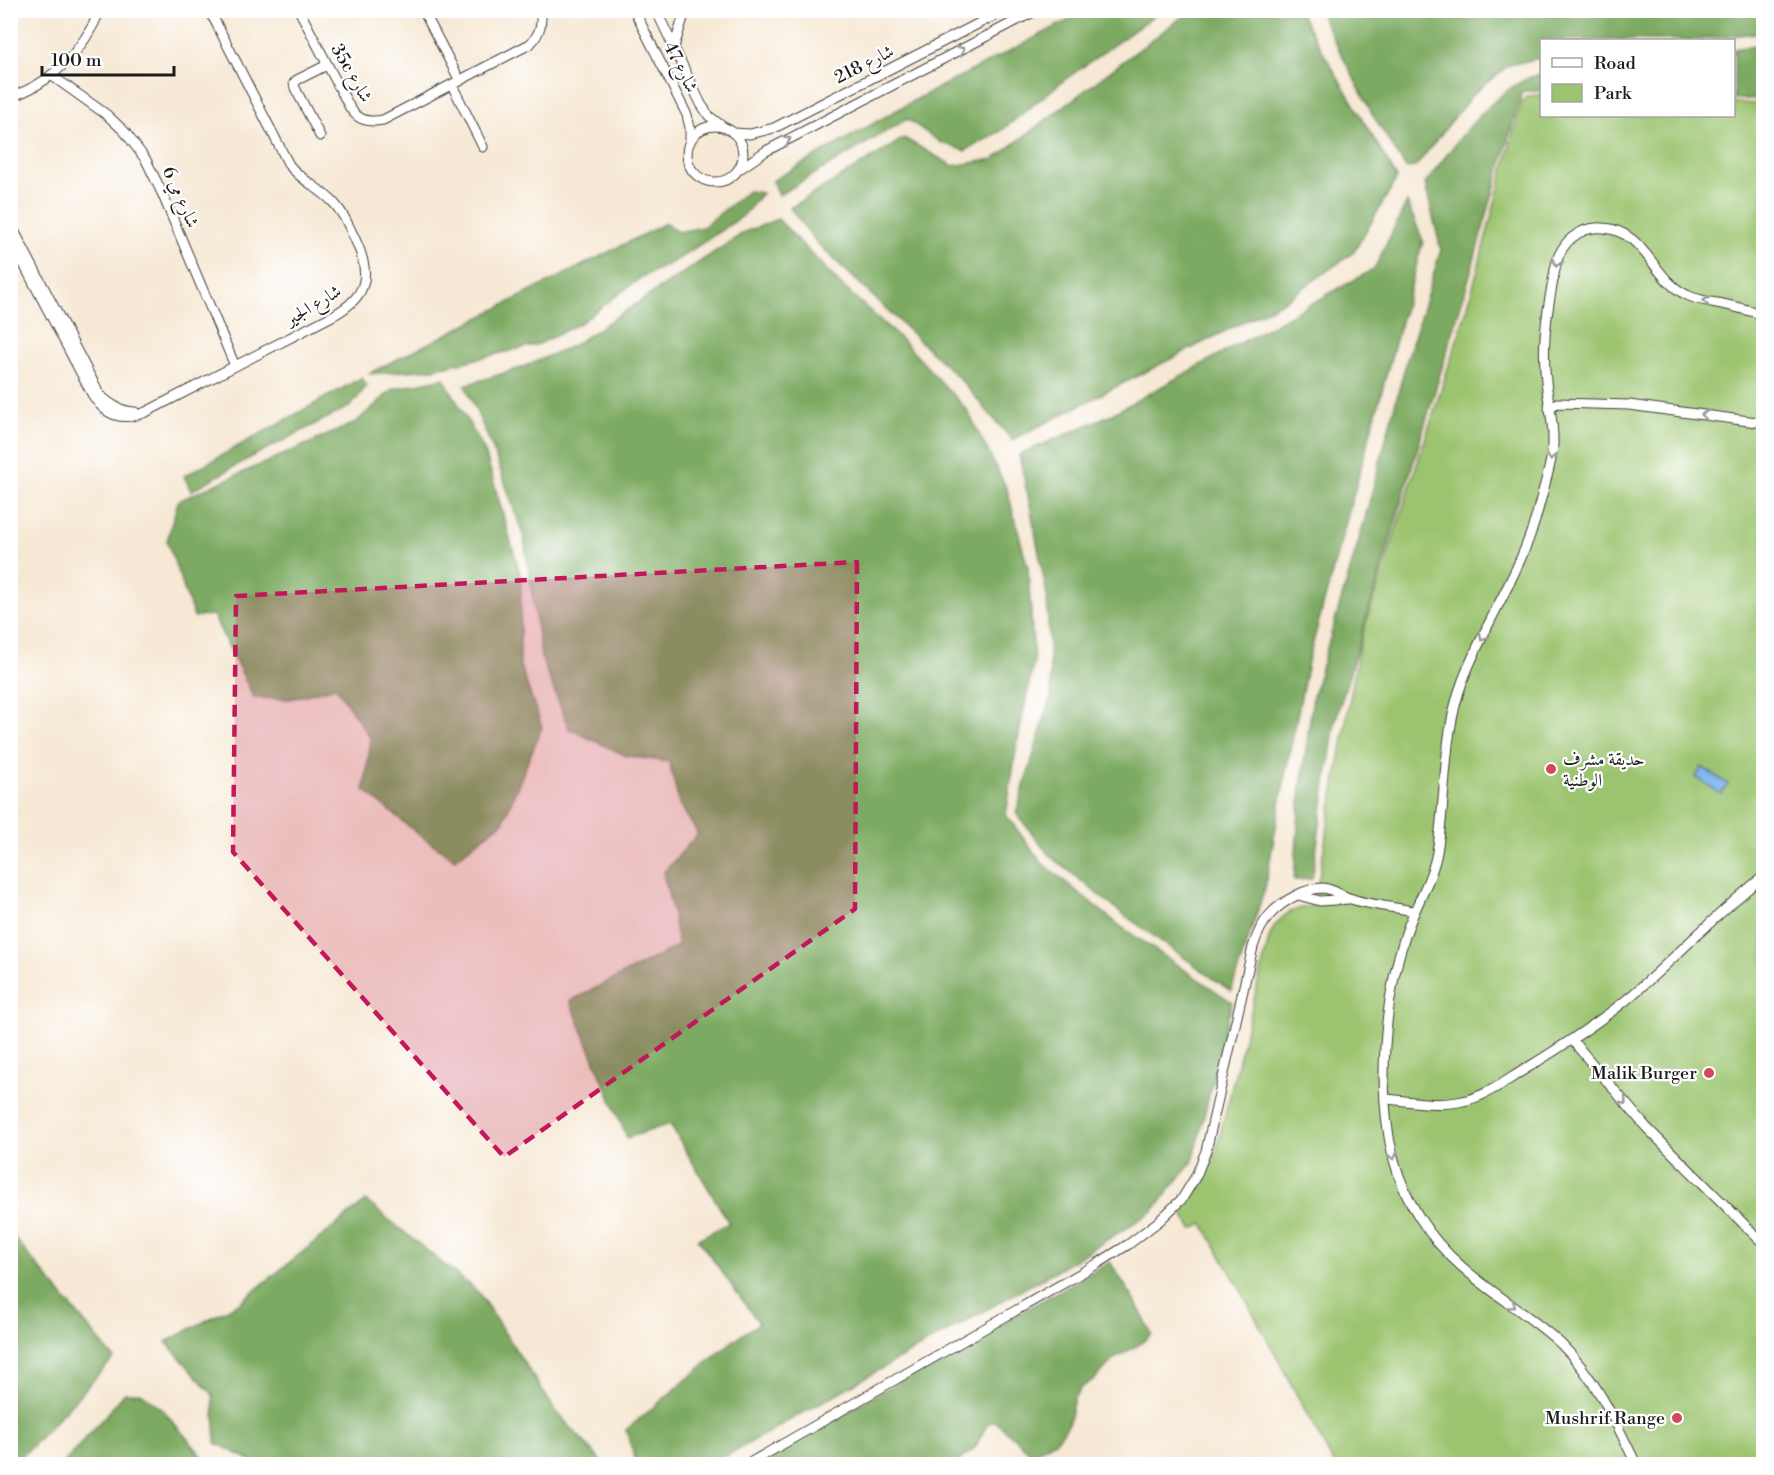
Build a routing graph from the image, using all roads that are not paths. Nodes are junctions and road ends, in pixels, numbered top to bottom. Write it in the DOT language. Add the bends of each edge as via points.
graph roads {
  1 [pos="100,10"];
  2 [pos="207,10"];
  3 [pos="300,10"];
  4 [pos="423,10"];
  5 [pos="540,10"];
  6 [pos="634,10"];
  7 [pos="656,10"];
  8 [pos="689,10"];
  9 [pos="1005,10"];
  10 [pos="1037,10"];
  11 [pos="674,47"];
  12 [pos="327,64"];
  13 [pos="51,75"];
  14 [pos="456,83"];
  15 [pos="10,97"];
  16 [pos="730,130"];
  17 [pos="320,136"];
  18 [pos="690,142"];
  19 [pos="483,147"];
  20 [pos="738,170"];
  21 [pos="10,223"];
  22 [pos="10,238"];
  23 [pos="1764,315"];
  24 [pos="235,366"];
  25 [pos="1549,408"];
  26 [pos="146,412"];
  27 [pos="1764,423"];
  28 [pos="1764,876"];
  29 [pos="1413,911"];
  30 [pos="1572,1040"];
  31 [pos="1386,1099"];
  32 [pos="1764,1244"];
  33 [pos="748,1464"];
  34 [pos="1636,1464"];
  1 -- 13 [label="street" via="77,50"];
  2 -- 24 [label="street, شارع الجير" via="285,157 301,178 340,210 365,265 363,286 351,304"];
  3 -- 12 [label="street, 35c شارع"];
  4 -- 14 [label="street"];
  5 -- 14 [label="street, 35c شارع" via="541,27 531,44"];
  6 -- 18 [label="street, شارع 47" via="687,115"];
  7 -- 11 [label="street, شارع 47"];
  8 -- 11 [label="street"];
  9 -- 16 [label="street, شارع 218" via="774,128 750,134"];
  20 -- 10 [label="street, one-way" via="766,151"];
  11 -- 16 [label="street, شارع 47" via="709,116"];
  12 -- 14 [label="street, 35c شارع" via="354,114 368,121 382,120"];
  12 -- 17 [label="street" via="294,83"];
  13 -- 15 [label="street" via="35,87"];
  13 -- 24 [label="street, شارع مي 6" via="116,123 146,160"];
  14 -- 19 [label="street"];
  16 -- 18 [label="street" via="708,127 697,132"];
  16 -- 20 [label="street" via="742,147"];
  18 -- 20 [label="street" via="690,166 701,178 717,182"];
  21 -- 26 [label="street" via="100,395 120,410"];
  22 -- 26 [label="street, شارع الجير" via="96,401 119,417"];
  23 -- 25 [label="street, one-way" via="1678,291 1637,244 1618,230 1584,231 1565,245 1556,266 1545,342"];
  24 -- 26 [label="street, شارع الجير"];
  27 -- 25 [label="street, one-way" via="1614,404 1557,403"];
  25 -- 29 [label="street, one-way" via="1553,450 1535,526 1457,696 1449,733 1436,855"];
  28 -- 30 [label="street" via="1625,1000"];
  29 -- 31 [label="street" via="1389,1002"];
  29 -- 33 [label="street" via="1349,898 1323,888 1298,894 1273,910 1257,933 1206,1151 1189,1188 1173,1209 1097,1264"];
  30 -- 31 [label="street" via="1477,1097 1437,1103"];
  30 -- 32 [label="street, one-way" via="1646,1127"];
  31 -- 34 [label="street, one-way" via="1395,1164 1424,1225 1460,1265 1572,1356 1599,1392"];
}
